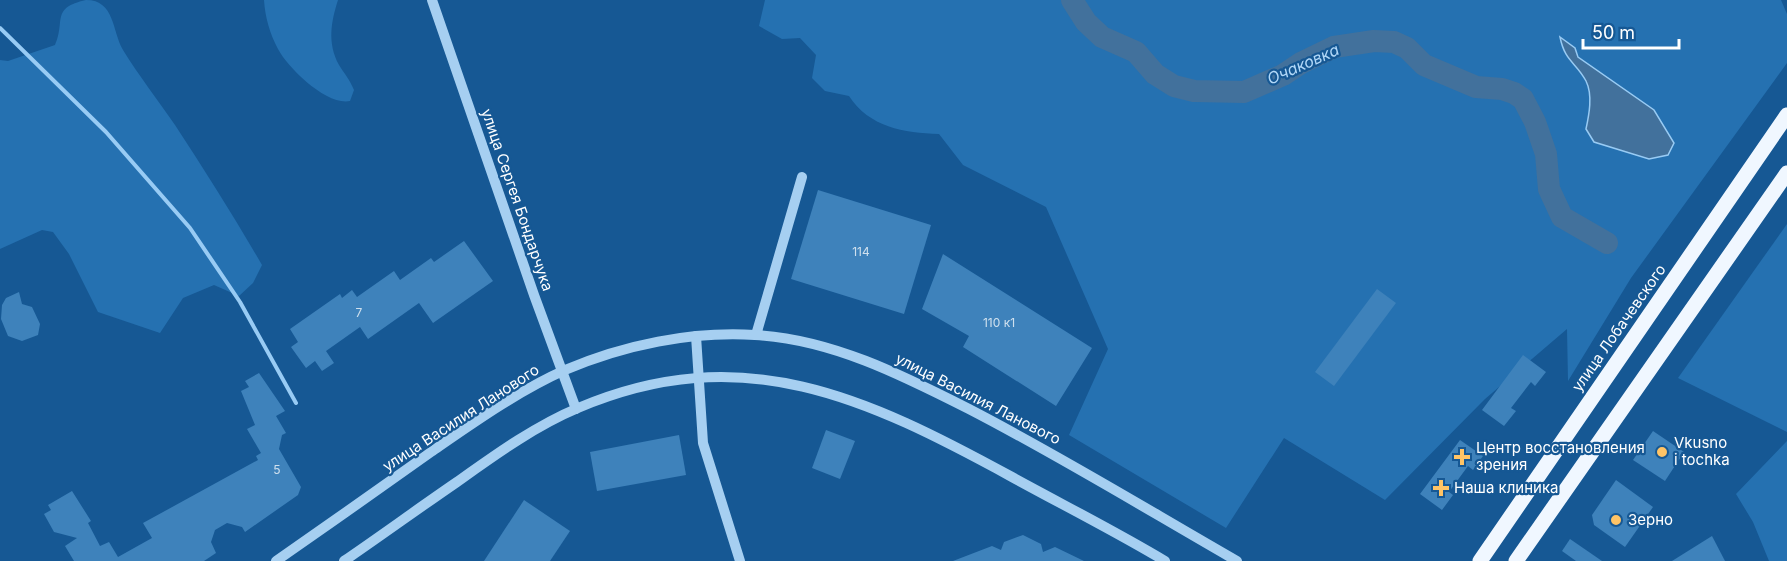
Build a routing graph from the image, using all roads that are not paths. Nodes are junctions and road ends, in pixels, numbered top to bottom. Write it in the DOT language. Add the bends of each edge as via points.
graph roads {
  1 [pos="432,0"];
  2 [pos="1787,116"];
  3 [pos="1787,173"];
  4 [pos="802,177"];
  5 [pos="756,335"];
  6 [pos="696,336"];
  7 [pos="562,371"];
  8 [pos="699,378"];
  9 [pos="576,409"];
  10 [pos="276,561"];
  11 [pos="344,561"];
  12 [pos="740,561"];
  13 [pos="1165,561"];
  14 [pos="1237,561"];
  15 [pos="1480,561"];
  16 [pos="1516,561"];
  1 -- 7 [label="street, улица Сергея Бондарчука"];
  2 -- 15 [label="main road, улица Лобачевского"];
  3 -- 16 [label="main road"];
  4 -- 5 [label="street"];
  5 -- 6 [label="street, улица Василия Ланового"];
  5 -- 14 [label="street, улица Василия Ланового" via="824,347 895,372 1036,443"];
  6 -- 7 [label="street, улица Василия Ланового" via="598,357"];
  6 -- 8 [label="street"];
  7 -- 9 [label="street, улица Сергея Бондарчука"];
  7 -- 10 [label="street, улица Василия Ланового" via="460,432"];
  8 -- 9 [label="street" via="644,386"];
  8 -- 12 [label="street" via="703,443"];
  8 -- 13 [label="street" via="765,379 813,387 851,400 979,459"];
  9 -- 11 [label="street" via="489,459"];
}
